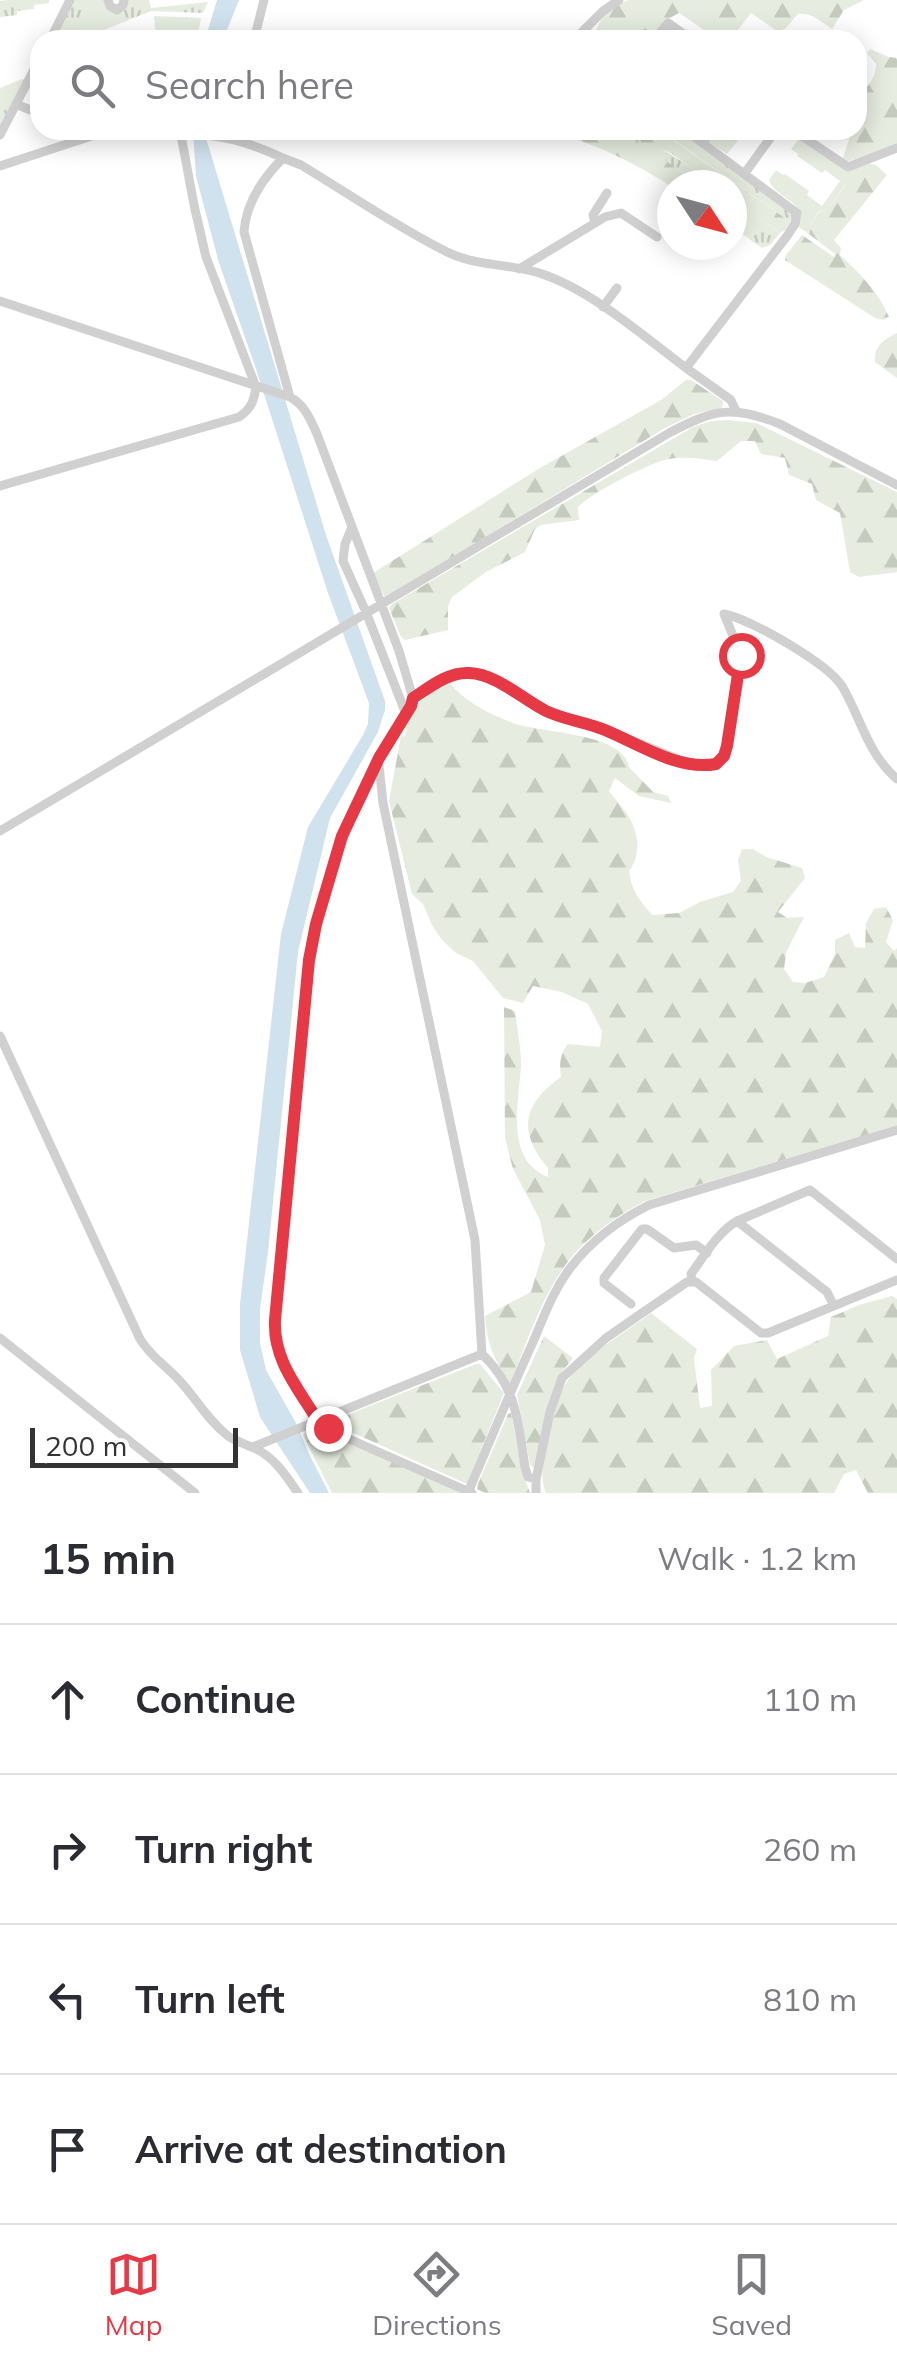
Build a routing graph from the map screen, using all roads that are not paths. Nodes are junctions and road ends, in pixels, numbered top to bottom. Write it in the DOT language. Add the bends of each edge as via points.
graph roads {
  1 [pos="70,0"];
  2 [pos="108,0"];
  3 [pos="124,0"];
  4 [pos="264,0"];
  5 [pos="619,0"];
  6 [pos="55,30"];
  7 [pos="256,30"];
  8 [pos="584,30"];
  9 [pos="30,77"];
  10 [pos="16,104"];
  11 [pos="30,110"];
  12 [pos="0,135"];
  13 [pos="79,140"];
  14 [pos="185,140"];
  15 [pos="239,140"];
  16 [pos="702,140"];
  17 [pos="769,140"];
  18 [pos="807,140"];
  19 [pos="897,148"];
  20 [pos="283,158"];
  21 [pos="0,166"];
  22 [pos="741,170"];
  23 [pos="747,170"];
  24 [pos="747,174"];
  25 [pos="607,193"];
  26 [pos="595,223"];
  27 [pos="657,237"];
  28 [pos="519,270"];
  29 [pos="617,288"];
  30 [pos="0,301"];
  31 [pos="603,307"];
  32 [pos="686,368"];
  33 [pos="259,388"];
  34 [pos="287,396"];
  35 [pos="736,410"];
  36 [pos="897,485"];
  37 [pos="0,486"];
  38 [pos="352,527"];
  39 [pos="380,605"];
  40 [pos="362,615"];
  41 [pos="413,698"];
  42 [pos="406,714"];
  43 [pos="379,758"];
  44 [pos="897,778"];
  45 [pos="0,831"];
  46 [pos="0,1036"];
  47 [pos="897,1130"];
  48 [pos="737,1221"];
  49 [pos="707,1253"];
  50 [pos="897,1259"];
  51 [pos="897,1280"];
  52 [pos="692,1282"];
  53 [pos="631,1304"];
  54 [pos="834,1306"];
  55 [pos="0,1338"];
  56 [pos="482,1354"];
  57 [pos="510,1391"];
  58 [pos="318,1421"];
  59 [pos="252,1447"];
  60 [pos="536,1480"];
  61 [pos="471,1490"];
  62 [pos="195,1493"];
  63 [pos="298,1493"];
  64 [pos="536,1493"];
  1 -- 6 [label="street"];
  2 -- 3 [label="street" via="117,10"];
  4 -- 7 [label="street"];
  5 -- 8 [label="street"];
  9 -- 10 [label="street"];
  10 -- 11 [label="street"];
  10 -- 12 [label="street"];
  13 -- 21 [label="street"];
  14 -- 33 [label="street" via="206,257"];
  15 -- 20 [label="street"];
  16 -- 22 [label="street"];
  17 -- 23 [label="street"];
  18 -- 19 [label="street" via="848,167"];
  20 -- 28 [label="street" via="449,253"];
  20 -- 34 [label="street" via="248,209 244,232"];
  24 -- 32 [label="street" via="793,207 797,218"];
  25 -- 26 [label="street"];
  26 -- 27 [label="street" via="621,213"];
  26 -- 28 [label="street"];
  28 -- 31 [label="street" via="561,282"];
  29 -- 31 [label="street"];
  30 -- 33 [label="street"];
  31 -- 32 [label="street"];
  32 -- 35 [label="street"];
  33 -- 34 [label="street"];
  33 -- 37 [label="street" via="239,417"];
  34 -- 38 [label="street" via="308,415"];
  35 -- 36 [label="street" via="780,424"];
  35 -- 39 [label="street" via="668,433"];
  38 -- 39 [label="street"];
  38 -- 40 [label="street" via="343,561"];
  39 -- 40 [label="street"];
  39 -- 41 [label="street"];
  40 -- 42 [label="street"];
  40 -- 45 [label="street"];
  41 -- 42 [label="street"];
  41 -- 44 [label="street" via="457,674 480,674 556,715 692,766 716,764 727,746 741,655 724,614 758,626 832,674 876,758"];
  42 -- 43 [label="street"];
  43 -- 56 [label="street" via="475,1240"];
  43 -- 58 [label="street" via="342,836 316,924 304,1005 274,1338"];
  46 -- 59 [label="street" via="150,1356 225,1434"];
  47 -- 57 [label="street" via="649,1205 616,1224 564,1278"];
  48 -- 49 [label="street"];
  48 -- 50 [label="street" via="810,1190"];
  48 -- 54 [label="street" via="826,1292"];
  49 -- 52 [label="street" via="690,1274"];
  49 -- 53 [label="street" via="696,1244 674,1248 642,1228 604,1278"];
  51 -- 54 [label="street"];
  52 -- 54 [label="street" via="760,1333"];
  52 -- 60 [label="street" via="606,1338 562,1378"];
  55 -- 62 [label="street"];
  56 -- 57 [label="street"];
  56 -- 58 [label="street"];
  57 -- 60 [label="street" via="525,1467"];
  57 -- 61 [label="street"];
  58 -- 59 [label="street"];
  58 -- 61 [label="street"];
  59 -- 63 [label="street"];
  60 -- 64 [label="street"];
}
